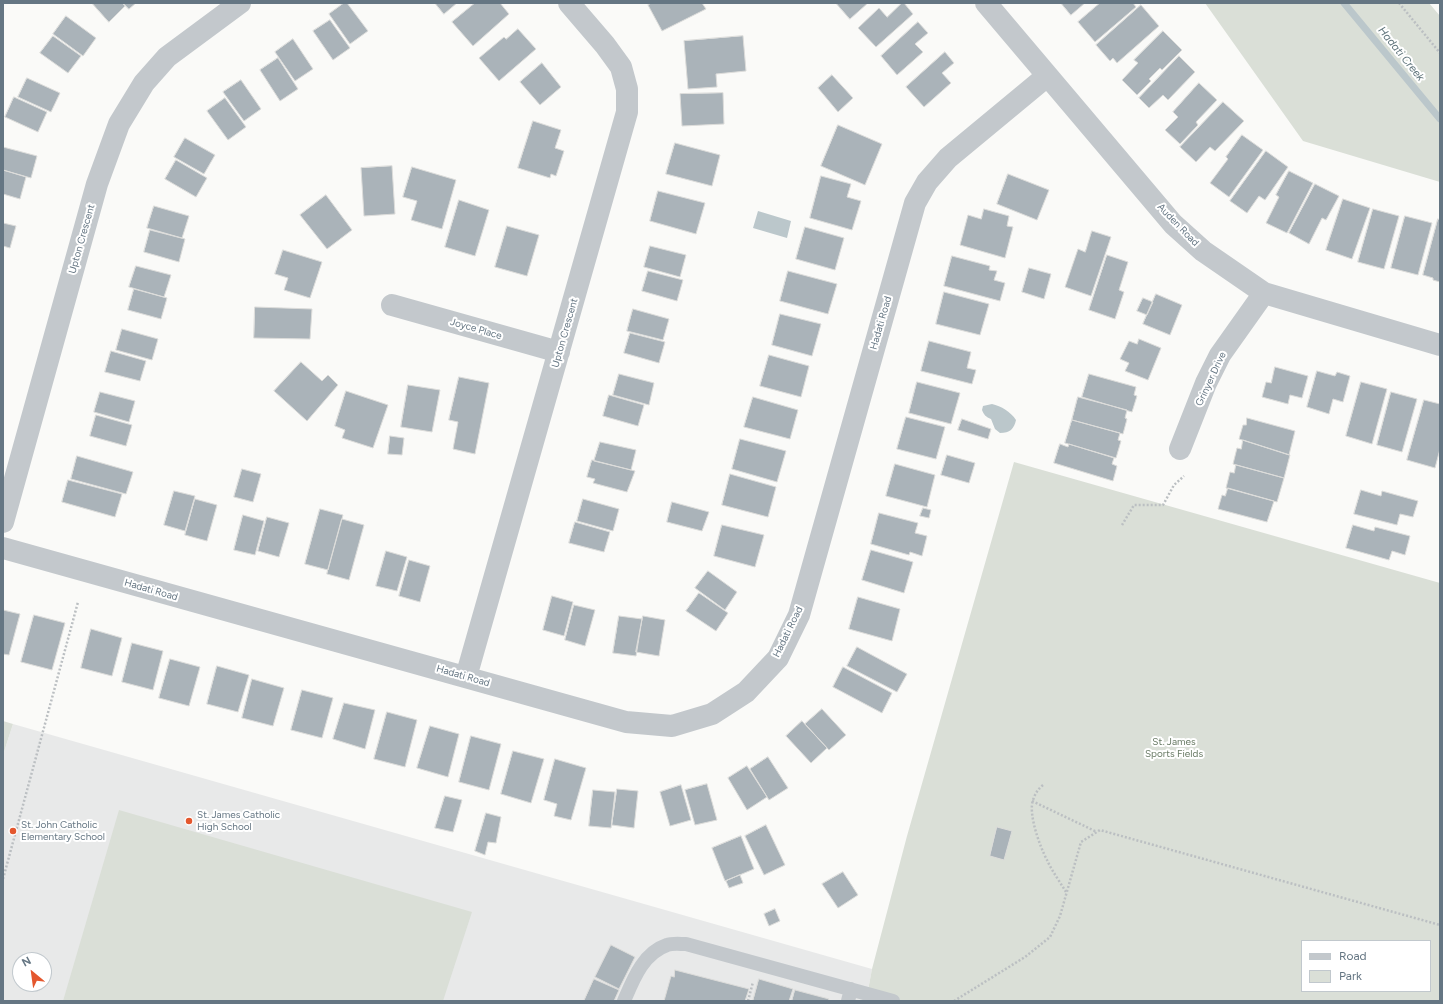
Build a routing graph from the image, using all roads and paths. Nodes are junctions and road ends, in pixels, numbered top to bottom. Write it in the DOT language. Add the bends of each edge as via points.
graph roads {
  1 [pos="240,3"];
  2 [pos="569,3"];
  3 [pos="986,3"];
  4 [pos="1399,3"];
  5 [pos="1440,53"];
  6 [pos="1047,76"];
  7 [pos="1264,293"];
  8 [pos="392,305"];
  9 [pos="1440,345"];
  10 [pos="559,352"];
  11 [pos="1180,450"];
  12 [pos="1184,476"];
  13 [pos="3,522"];
  14 [pos="1122,525"];
  15 [pos="3,548"];
  16 [pos="78,602"];
  17 [pos="466,677"];
  18 [pos="1043,785"];
  19 [pos="1032,801"];
  20 [pos="1097,832"];
  21 [pos="3,880"];
  22 [pos="1066,893"];
  23 [pos="1440,925"];
  24 [pos="849,995"];
  25 [pos="624,1001"];
  26 [pos="893,1001"];
  27 [pos="954,1001"];
  1 -- 13 [label="street, Upton Crescent" via="167,57 144,83 119,124 97,184"];
  2 -- 10 [label="street, Upton Crescent" via="622,67 627,89 627,112"];
  3 -- 6 [label="street, Auden Road"];
  4 -- 5 [label="path"];
  6 -- 7 [label="street, Auden Road" via="1173,224 1204,251"];
  6 -- 17 [label="street, Hadati Road" via="948,158 927,182 915,203 799,615 778,658 746,692 712,714 672,726 626,722"];
  7 -- 9 [label="street, Auden Road"];
  7 -- 11 [label="street, Grinyer Drive" via="1220,355 1206,383"];
  8 -- 10 [label="street, Joyce Place"];
  10 -- 17 [label="street, Upton Crescent"];
  12 -- 14 [label="path" via="1174,485 1164,505 1134,505"];
  15 -- 17 [label="street, Hadati Road"];
  16 -- 21 [label="path"];
  18 -- 19 [label="path"];
  19 -- 20 [label="path"];
  19 -- 22 [label="path" via="1037,835 1046,859"];
  20 -- 22 [label="path" via="1081,842"];
  20 -- 23 [label="path" via="1100,830"];
  22 -- 27 [label="path" via="1060,916 1050,937 1025,957"];
  24 -- 25 [label="lane" via="686,944 668,944 653,952 637,971"];
  24 -- 26 [label="lane"];
}
